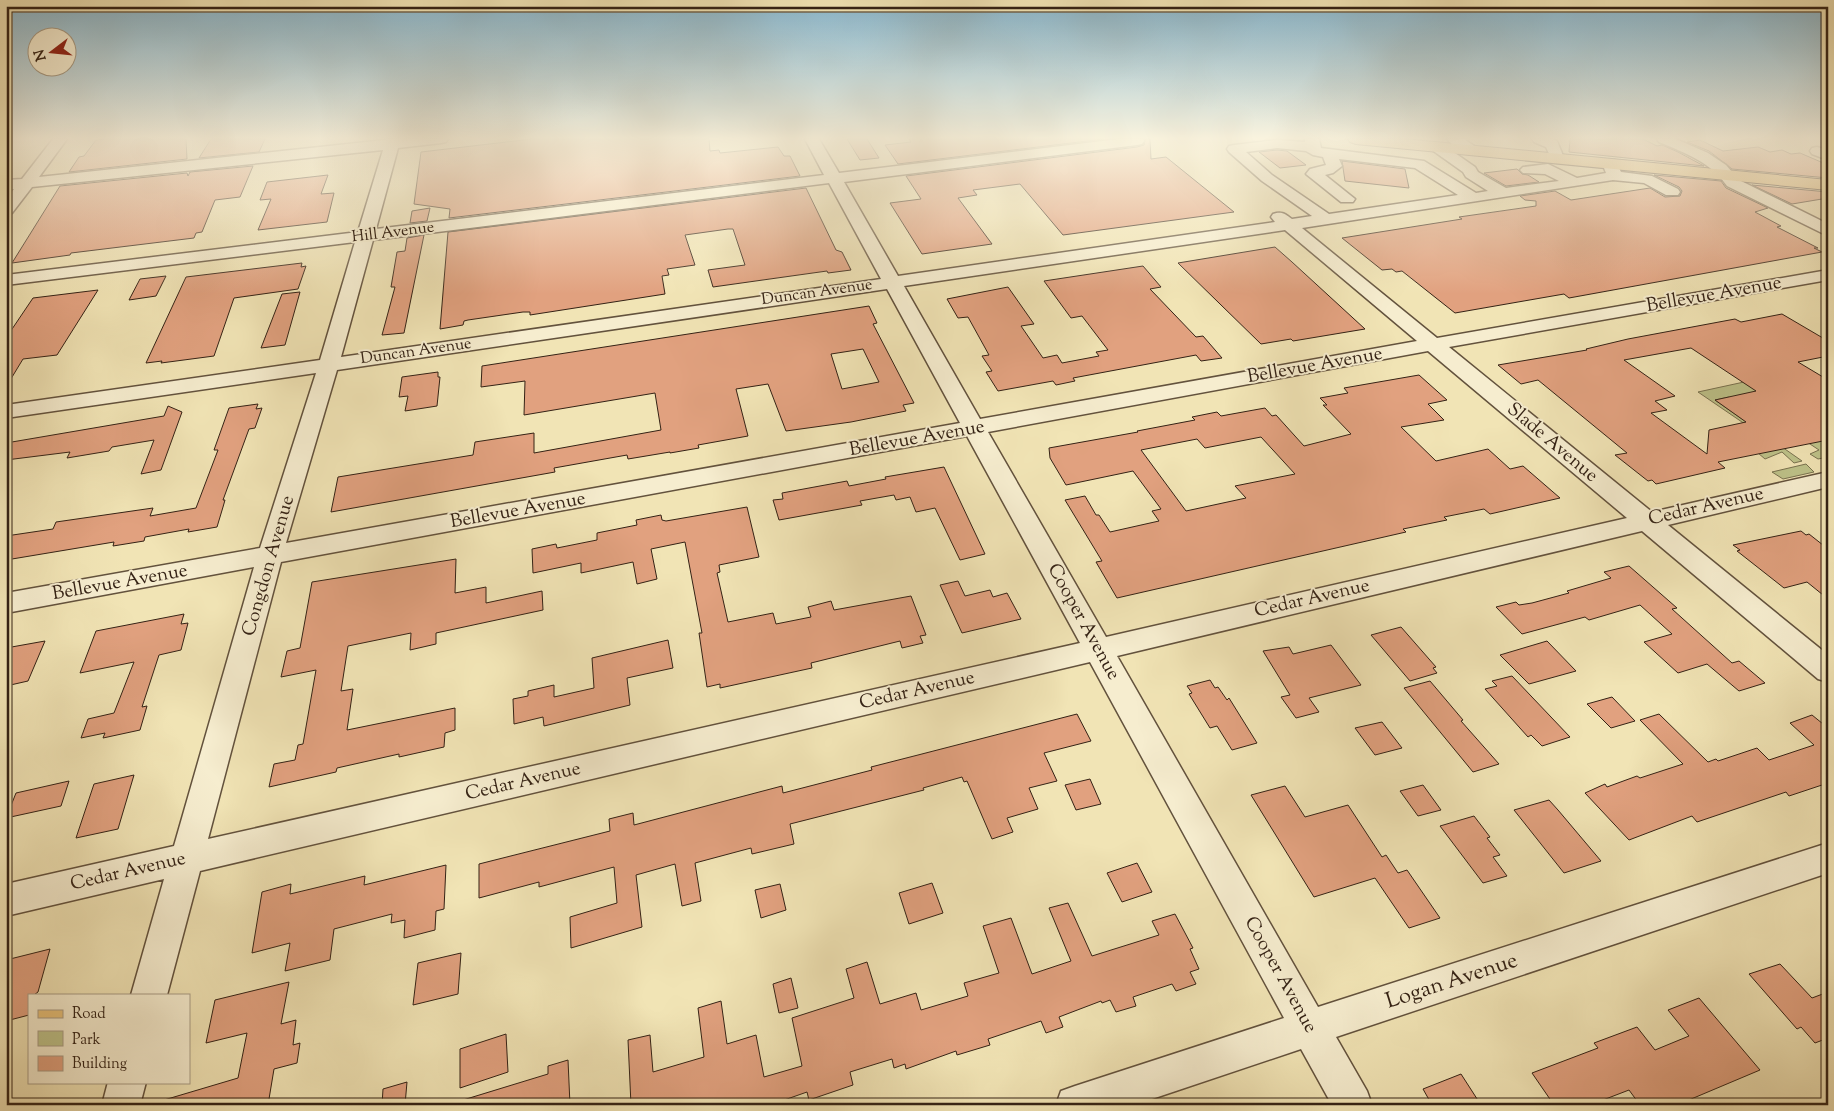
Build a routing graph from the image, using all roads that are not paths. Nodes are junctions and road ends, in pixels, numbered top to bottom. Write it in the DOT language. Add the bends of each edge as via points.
graph roads {
  1 [pos="21,191"];
  2 [pos="378,191"];
  3 [pos="730,191"];
  4 [pos="841,191"];
  5 [pos="1285,191"];
  6 [pos="1336,191"];
  7 [pos="1462,191"];
  8 [pos="1499,191"];
  9 [pos="1519,191"];
  10 [pos="1749,191"];
  11 [pos="1503,193"];
  12 [pos="1388,194"];
  13 [pos="1472,197"];
  14 [pos="1347,199"];
  15 [pos="1404,207"];
  16 [pos="6,210"];
  17 [pos="1326,219"];
  18 [pos="1282,220"];
  19 [pos="1828,231"];
  20 [pos="366,236"];
  21 [pos="1828,275"];
  22 [pos="6,280"];
  23 [pos="892,282"];
  24 [pos="1434,344"];
  25 [pos="329,365"];
  26 [pos="6,412"];
  27 [pos="974,429"];
  28 [pos="1828,479"];
  29 [pos="1646,521"];
  30 [pos="270,556"];
  31 [pos="6,603"];
  32 [pos="1098,650"];
  33 [pos="1828,671"];
  34 [pos="188,858"];
  35 [pos="1828,858"];
  36 [pos="6,900"];
  37 [pos="150,994"];
  38 [pos="1310,1029"];
  39 [pos="126,1084"];
  40 [pos="121,1105"];
  41 [pos="1075,1105"];
  42 [pos="1353,1105"];
  1 -- 16 [label="street"];
  2 -- 20 [label="street, Congdon Avenue"];
  3 -- 20 [label="street, Hill Avenue"];
  4 -- 23 [label="street, Cooper Avenue"];
  5 -- 17 [label="street"];
  6 -- 14 [label="street"];
  7 -- 13 [label="street"];
  8 -- 11 [label="street"];
  9 -- 11 [label="street, Duncan Avenue"];
  10 -- 19 [label="street"];
  11 -- 13 [label="street, Duncan Avenue"];
  12 -- 15 [label="street"];
  13 -- 15 [label="street, Duncan Avenue"];
  15 -- 17 [label="street, Duncan Avenue"];
  17 -- 18 [label="street, Duncan Avenue"];
  18 -- 23 [label="street, Duncan Avenue"];
  18 -- 24 [label="street, Slade Avenue"];
  20 -- 22 [label="street, Hill Avenue"];
  20 -- 25 [label="street, Congdon Avenue"];
  21 -- 24 [label="street, Bellevue Avenue"];
  23 -- 25 [label="street, Duncan Avenue"];
  23 -- 27 [label="street, Cooper Avenue"];
  24 -- 27 [label="street, Bellevue Avenue"];
  24 -- 29 [label="street, Slade Avenue"];
  25 -- 26 [label="street, Duncan Avenue"];
  25 -- 30 [label="street, Congdon Avenue"];
  27 -- 30 [label="street, Bellevue Avenue"];
  27 -- 32 [label="street, Cooper Avenue"];
  28 -- 29 [label="street, Cedar Avenue"];
  29 -- 32 [label="street, Cedar Avenue"];
  29 -- 33 [label="street, Slade Avenue"];
  30 -- 31 [label="street, Bellevue Avenue"];
  30 -- 34 [label="street, Congdon Avenue"];
  32 -- 34 [label="street, Cedar Avenue"];
  32 -- 38 [label="street, Cooper Avenue"];
  34 -- 36 [label="street, Cedar Avenue"];
  34 -- 37 [label="street, Congdon Avenue"];
  35 -- 38 [label="street, Logan Avenue"];
  38 -- 41 [label="street, Logan Avenue"];
  38 -- 42 [label="street, Cooper Avenue"];
  39 -- 40 [label="street"];
}
